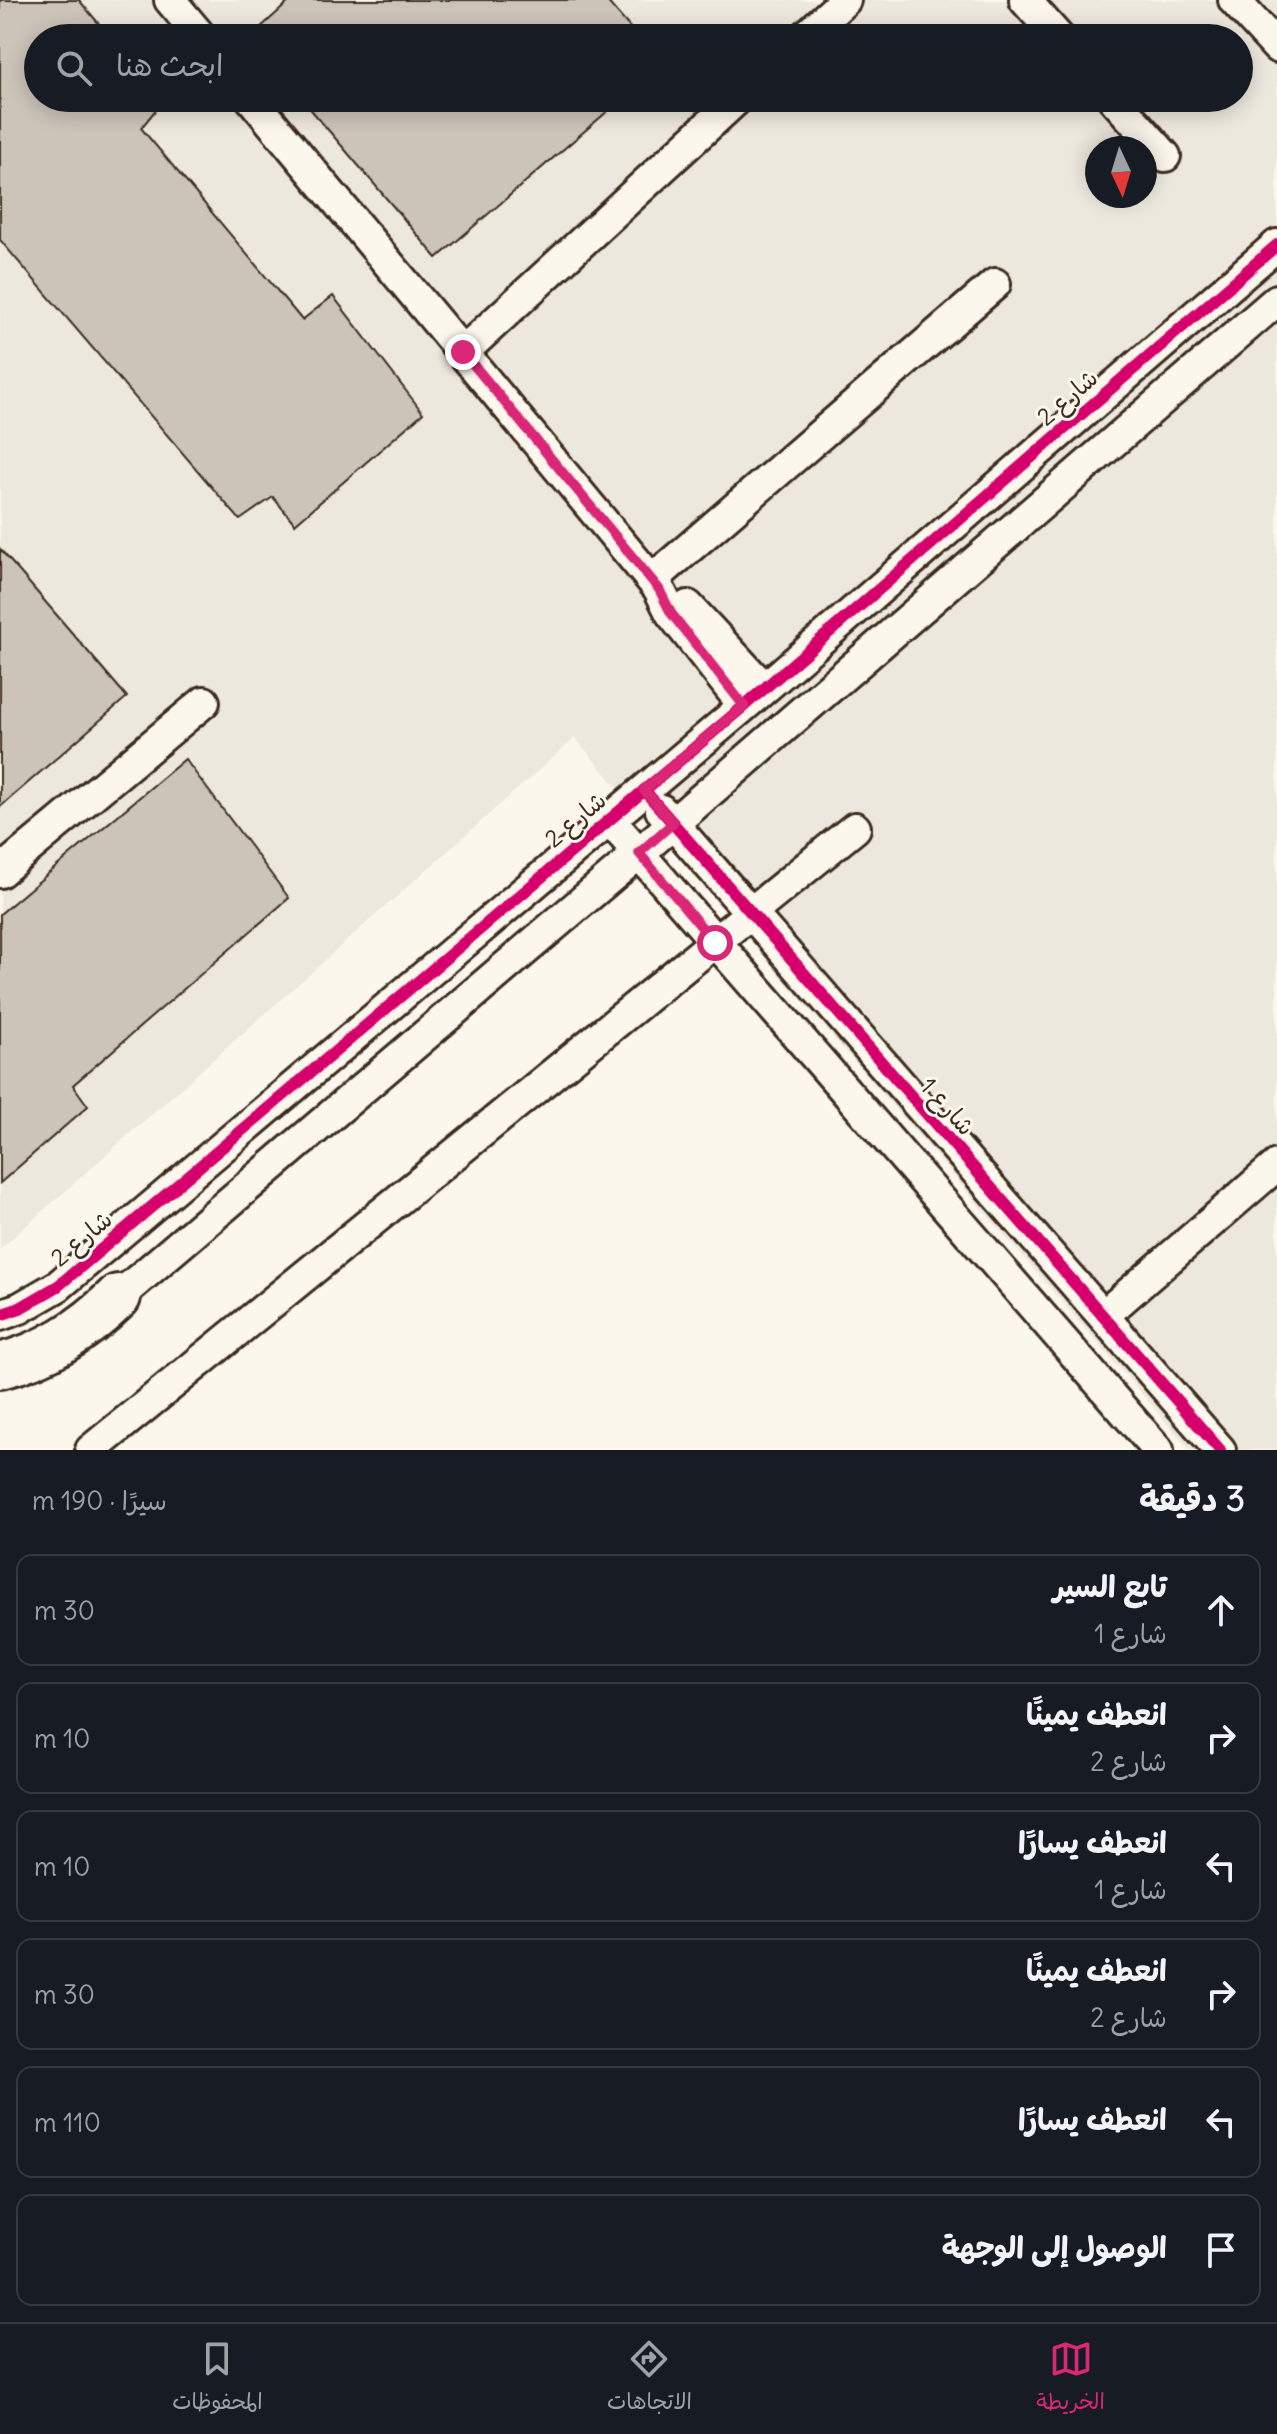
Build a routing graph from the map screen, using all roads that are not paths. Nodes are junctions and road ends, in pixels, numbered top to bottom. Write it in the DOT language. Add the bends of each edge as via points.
graph roads {
  1 [pos="170,0"];
  2 [pos="845,0"];
  3 [pos="1025,0"];
  4 [pos="1234,0"];
  5 [pos="190,24"];
  6 [pos="819,24"];
  7 [pos="1046,24"];
  8 [pos="1277,47"];
  9 [pos="263,112"];
  10 [pos="723,112"];
  11 [pos="1126,112"];
  12 [pos="1165,156"];
  13 [pos="1277,245"];
  14 [pos="995,284"];
  15 [pos="1277,300"];
  16 [pos="463,352"];
  17 [pos="656,584"];
  18 [pos="754,697"];
  19 [pos="204,702"];
  20 [pos="644,790"];
  21 [pos="609,819"];
  22 [pos="673,823"];
  23 [pos="855,828"];
  24 [pos="639,853"];
  25 [pos="0,872"];
  26 [pos="749,914"];
  27 [pos="715,943"];
  28 [pos="1277,1165"];
  29 [pos="118,1297"];
  30 [pos="0,1315"];
  31 [pos="1104,1315"];
  32 [pos="0,1366"];
  33 [pos="91,1450"];
  34 [pos="1158,1450"];
  35 [pos="1220,1450"];
  1 -- 5 [label="street"];
  2 -- 6 [label="street"];
  3 -- 7 [label="street"];
  4 -- 8 [label="street"];
  9 -- 16 [label="street"];
  10 -- 16 [label="street"];
  11 -- 12 [label="street"];
  13 -- 18 [label="street, شارع 2"];
  14 -- 17 [label="street"];
  15 -- 22 [label="street"];
  16 -- 17 [label="street"];
  17 -- 18 [label="street" via="684,601"];
  18 -- 20 [label="street, شارع 2"];
  19 -- 25 [label="street"];
  20 -- 21 [label="street, شارع 2"];
  20 -- 22 [label="street, شارع 1"];
  21 -- 24 [label="street"];
  21 -- 30 [label="street, شارع 2" via="58,1286"];
  22 -- 24 [label="street"];
  22 -- 26 [label="street, شارع 1"];
  23 -- 26 [label="street"];
  24 -- 27 [label="street"];
  24 -- 29 [label="street"];
  26 -- 27 [label="street"];
  26 -- 31 [label="street, شارع 1"];
  27 -- 33 [label="street"];
  27 -- 34 [label="street"];
  28 -- 31 [label="street"];
  29 -- 32 [label="highway" via="73,1335"];
  31 -- 35 [label="street, شارع 1"];
}
